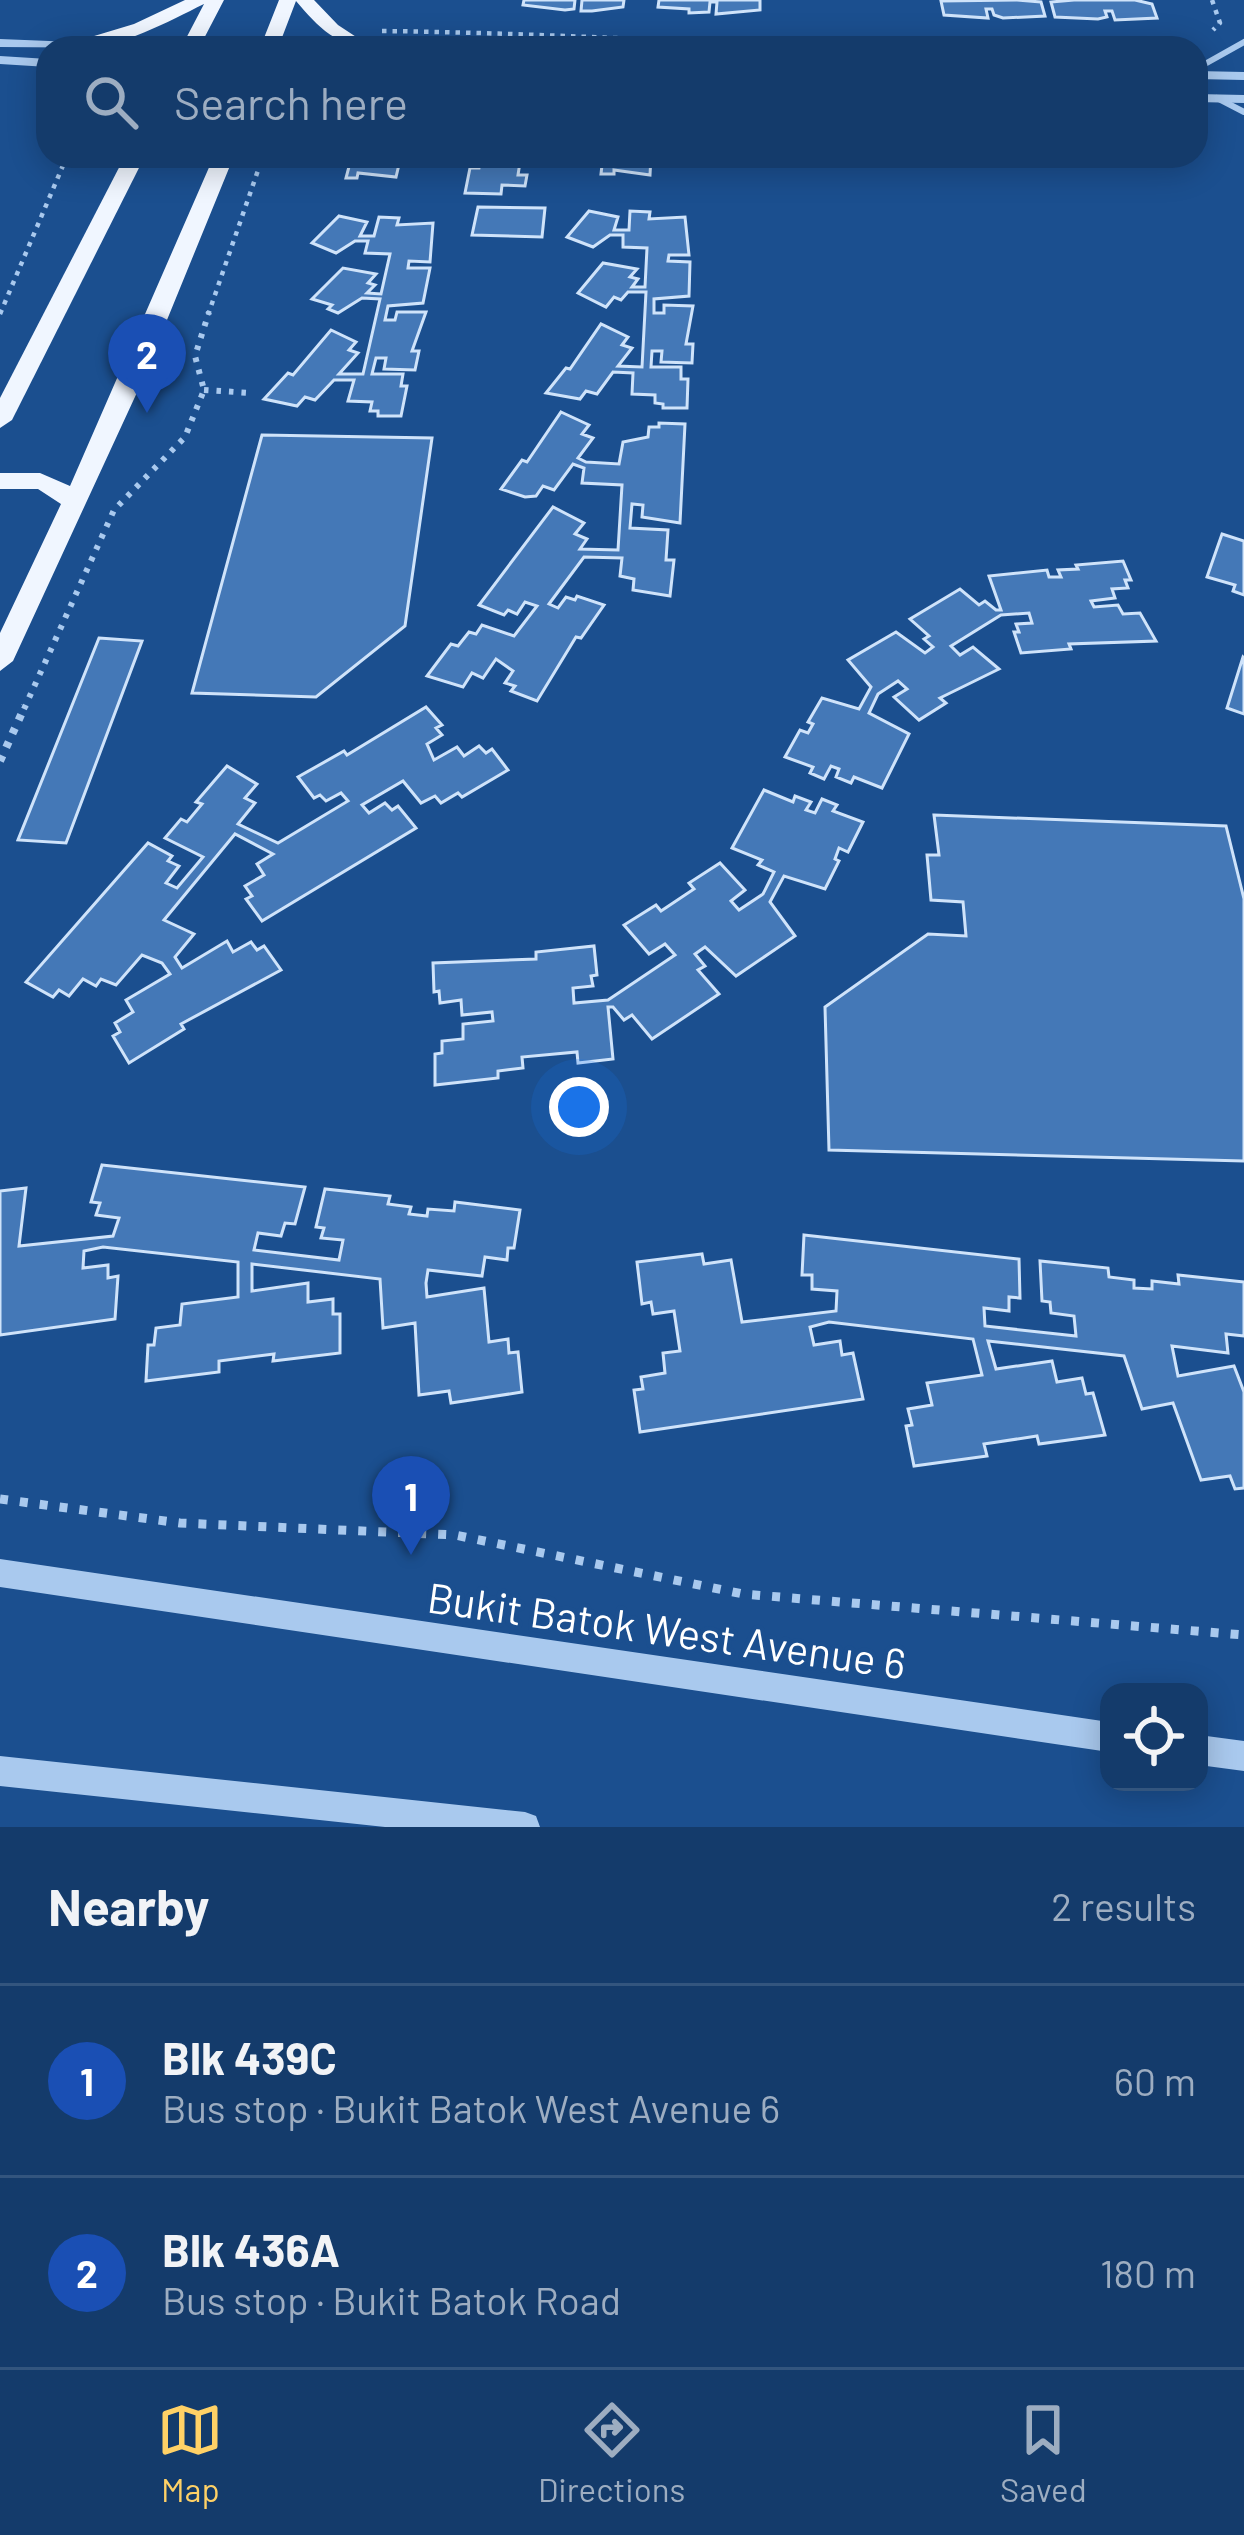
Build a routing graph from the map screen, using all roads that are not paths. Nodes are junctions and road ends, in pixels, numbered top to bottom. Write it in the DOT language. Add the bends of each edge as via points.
graph roads {
  1 [pos="199,0"];
  2 [pos="215,0"];
  3 [pos="288,0"];
  4 [pos="304,0"];
  5 [pos="109,36"];
  6 [pos="196,36"];
  7 [pos="274,36"];
  8 [pos="344,36"];
  9 [pos="1244,42"];
  10 [pos="0,43"];
  11 [pos="36,45"];
  12 [pos="0,60"];
  13 [pos="36,62"];
  14 [pos="1208,64"];
  15 [pos="1208,73"];
  16 [pos="1244,76"];
  17 [pos="1208,98"];
  18 [pos="1216,98"];
  19 [pos="1244,99"];
  20 [pos="1244,112"];
  21 [pos="129,168"];
  22 [pos="219,168"];
  23 [pos="0,420"];
  24 [pos="0,481"];
  25 [pos="74,502"];
  26 [pos="0,661"];
  27 [pos="0,1574"];
  28 [pos="1100,1736"];
  29 [pos="1208,1751"];
  30 [pos="1244,1756"];
  31 [pos="0,1771"];
  32 [pos="526,1827"];
  1 -- 5 [label="main road"];
  2 -- 6 [label="main road"];
  3 -- 7 [label="main road"];
  4 -- 8 [label="main road"];
  9 -- 14 [label="lane"];
  10 -- 11 [label="street"];
  12 -- 13 [label="street"];
  15 -- 16 [label="street"];
  17 -- 18 [label="street"];
  18 -- 19 [label="street"];
  18 -- 20 [label="lane"];
  21 -- 23 [label="main road"];
  22 -- 25 [label="main road"];
  24 -- 25 [label="main road" via="57,485"];
  25 -- 26 [label="main road"];
  27 -- 28 [label="street, Bukit Batok West Avenue 6"];
  29 -- 30 [label="street"];
  31 -- 32 [label="street"];
}
